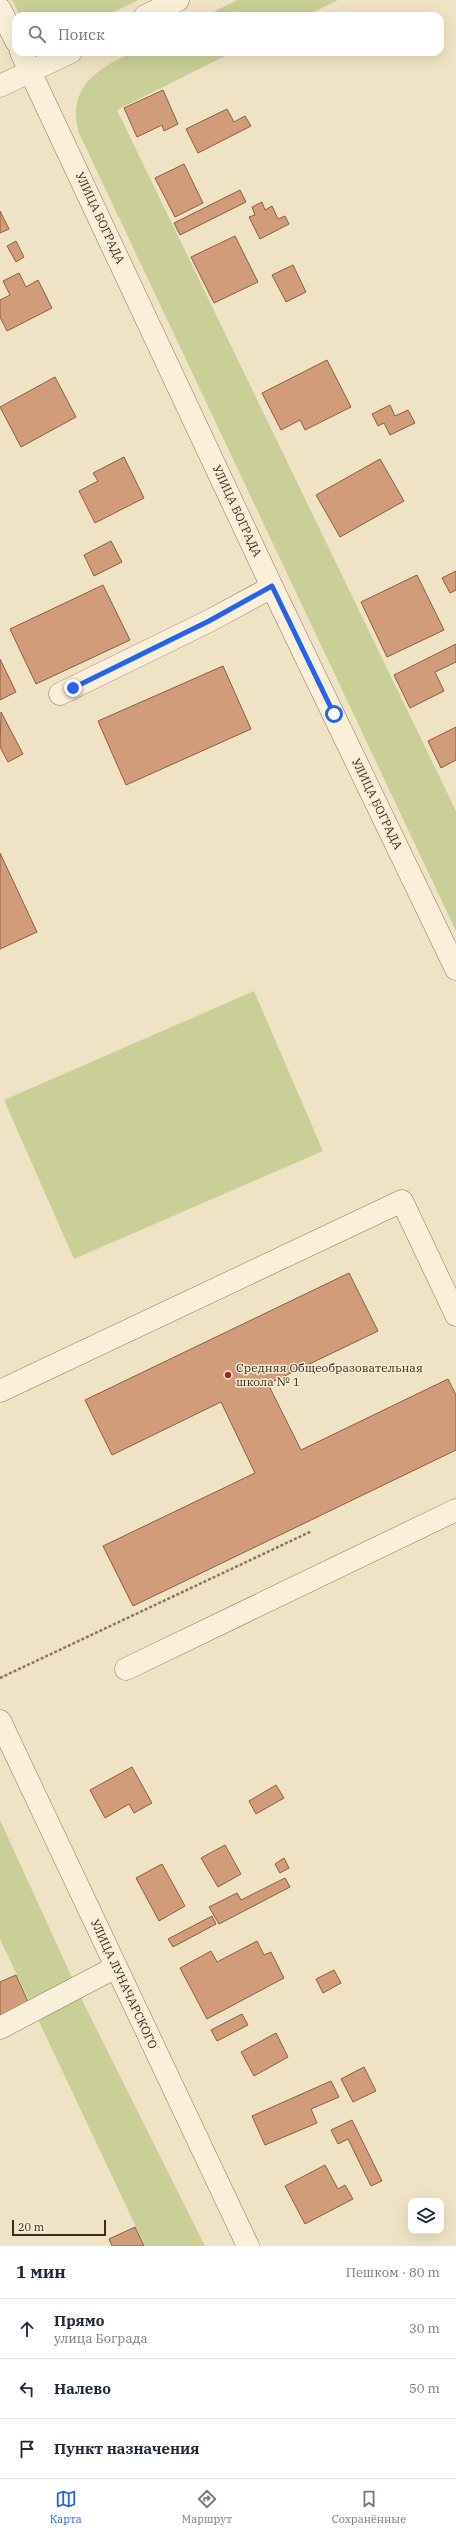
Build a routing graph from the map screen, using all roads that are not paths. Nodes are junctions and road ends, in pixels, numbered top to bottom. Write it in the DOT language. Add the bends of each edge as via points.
graph roads {
  1 [pos="178,0"];
  2 [pos="0,8"];
  3 [pos="153,12"];
  4 [pos="12,33"];
  5 [pos="23,56"];
  6 [pos="63,56"];
  7 [pos="31,71"];
  8 [pos="0,86"];
  9 [pos="272,586"];
  10 [pos="60,694"];
  11 [pos="456,969"];
  12 [pos="456,1315"];
  13 [pos="0,1391"];
  14 [pos="456,1510"];
  15 [pos="126,1669"];
  16 [pos="0,1721"];
  17 [pos="116,1967"];
  18 [pos="0,2028"];
  19 [pos="248,2246"];
  1 -- 3 [label="street"];
  2 -- 4 [label="street"];
  5 -- 7 [label="street, УЛИЦА БОГРАДА"];
  6 -- 7 [label="street"];
  7 -- 8 [label="street"];
  7 -- 9 [label="street, УЛИЦА БОГРАДА"];
  9 -- 10 [label="street" via="209,621"];
  9 -- 11 [label="street, УЛИЦА БОГРАДА"];
  12 -- 13 [label="street" via="402,1201"];
  14 -- 15 [label="street"];
  16 -- 17 [label="street, УЛИЦА ЛУНАЧАРСКОГО"];
  17 -- 18 [label="street"];
  17 -- 19 [label="street, УЛИЦА ЛУНАЧАРСКОГО"];
}
